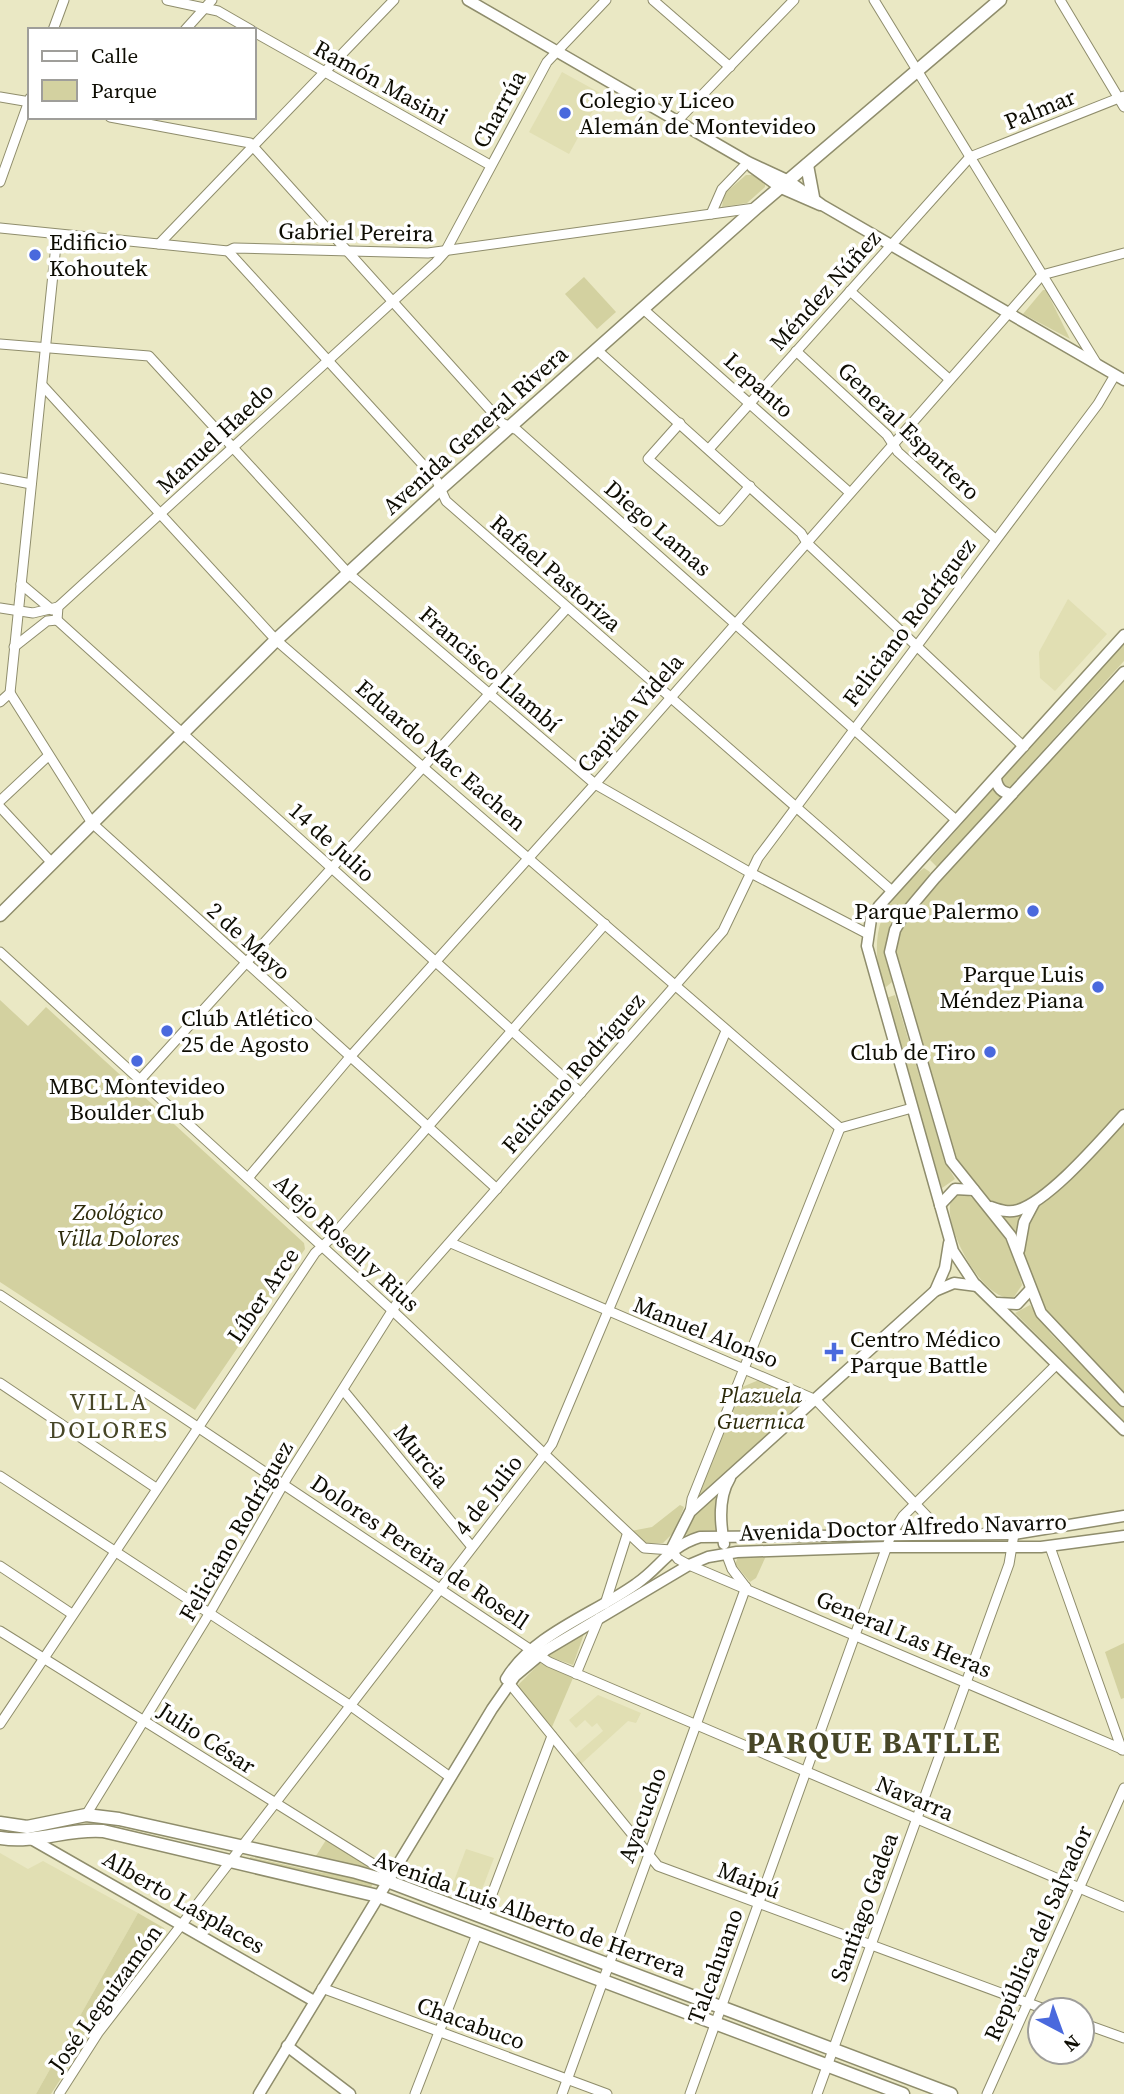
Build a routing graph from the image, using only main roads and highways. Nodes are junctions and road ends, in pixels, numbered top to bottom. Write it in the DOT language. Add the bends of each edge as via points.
graph roads {
  1 [pos="1000,0"];
  2 [pos="807,165"];
  3 [pos="818,201"];
  4 [pos="0,915"];
  5 [pos="0,1824"];
  6 [pos="0,1838"];
  7 [pos="903,2094"];
  8 [pos="951,2094"];
  1 -- 2 [label="main road, Avenida General Rivera"];
  2 -- 3 [label="main road"];
  2 -- 4 [label="main road, Avenida General Rivera" via="348,573"];
  5 -- 8 [label="main road, Avenida Luis Alberto de Herrera" via="27,1827 86,1815 131,1821 387,1881"];
  6 -- 7 [label="main road, Avenida Luis Alberto de Herrera" via="33,1840 97,1830 378,1896"];
}
